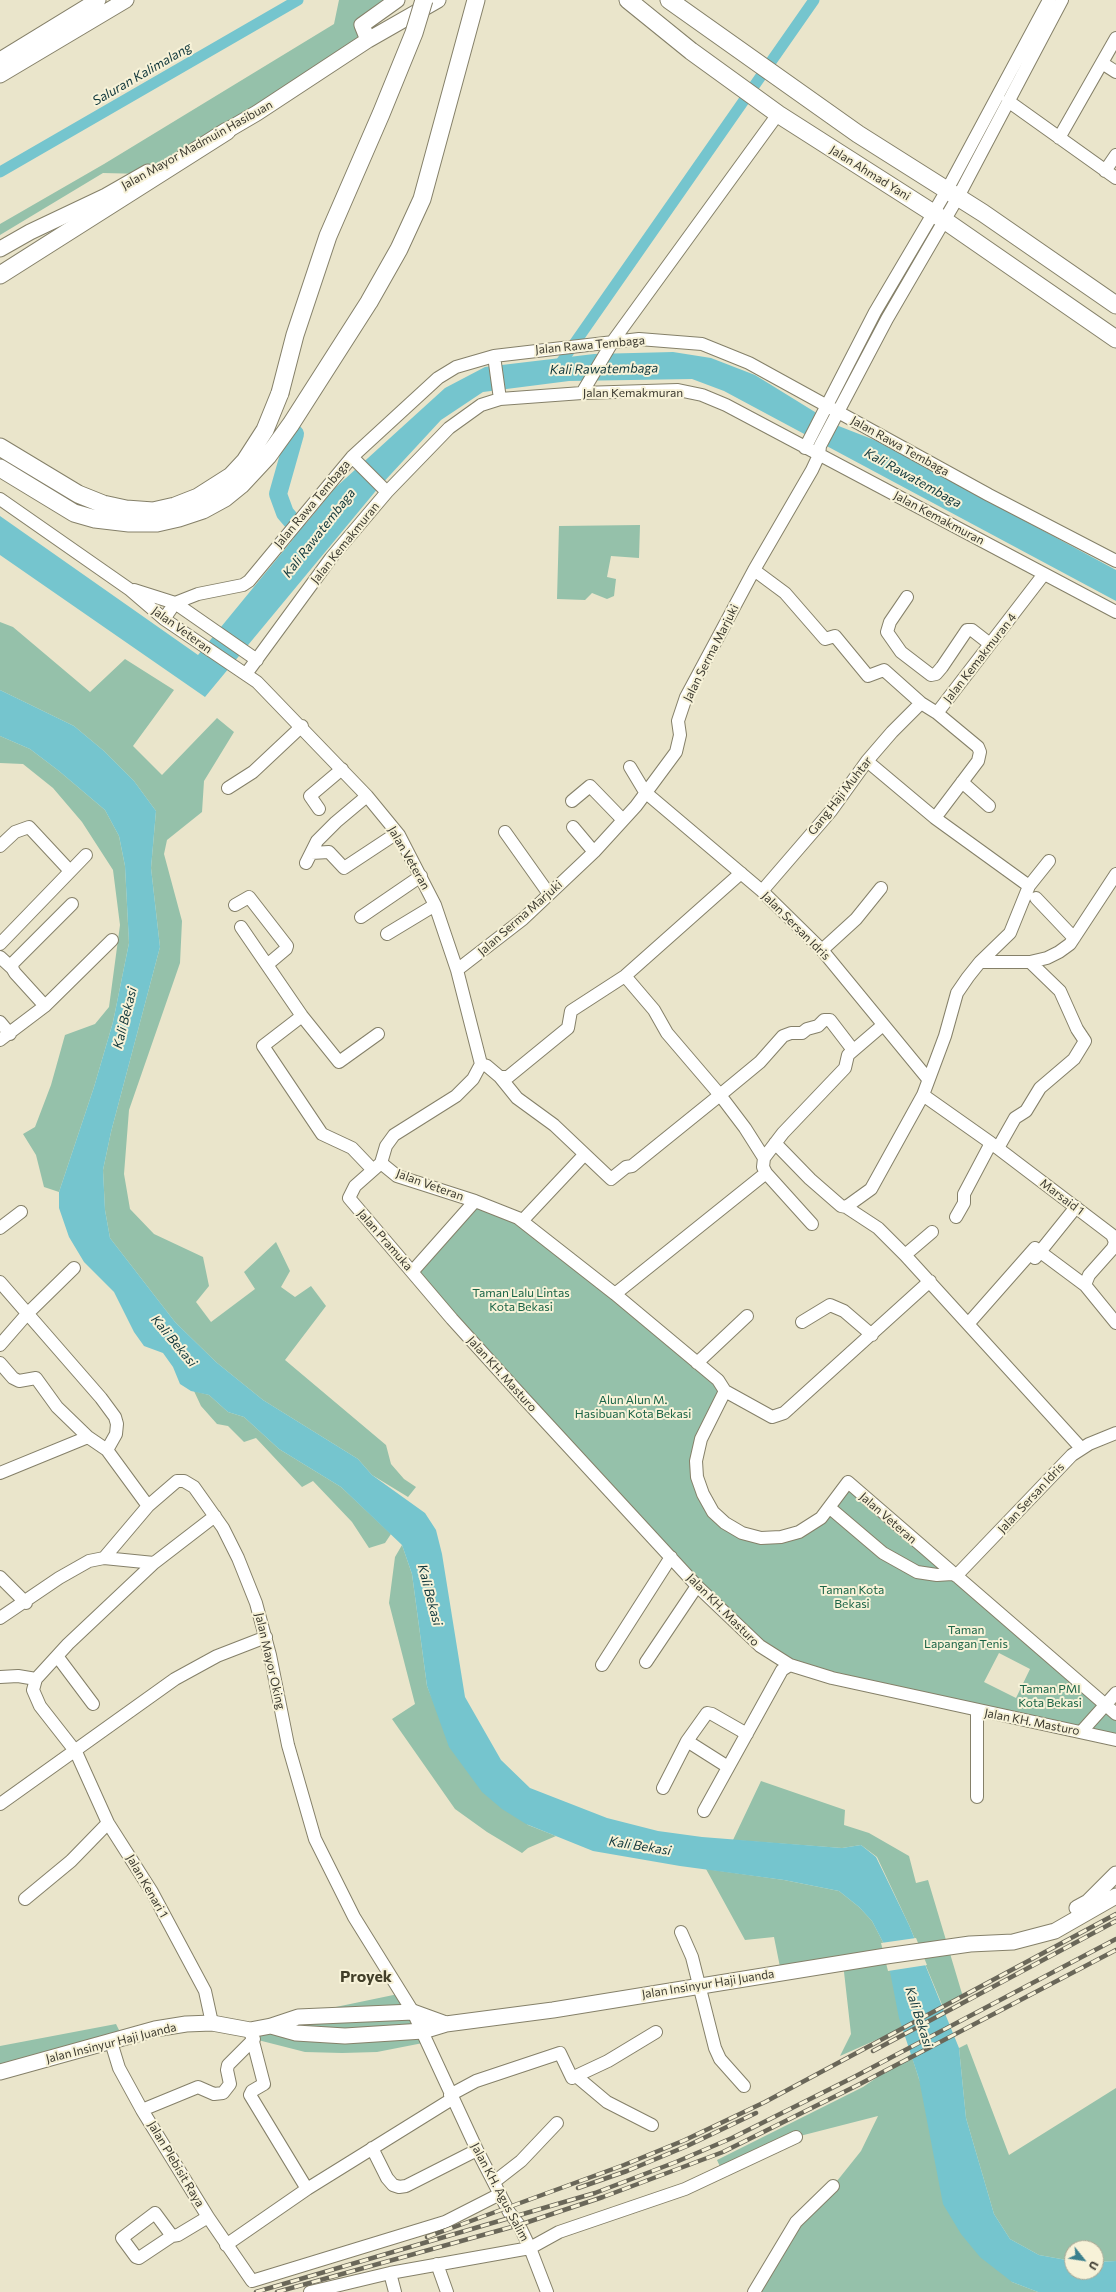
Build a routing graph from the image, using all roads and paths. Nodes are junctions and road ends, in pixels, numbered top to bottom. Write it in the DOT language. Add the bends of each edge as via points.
graph roads {
  1 [pos="98,0"];
  2 [pos="126,0"];
  3 [pos="397,0"];
  4 [pos="424,0"];
  5 [pos="438,0"];
  6 [pos="476,0"];
  7 [pos="628,0"];
  8 [pos="668,0"];
  9 [pos="1049,0"];
  10 [pos="1062,0"];
  11 [pos="1116,38"];
  12 [pos="368,40"];
  13 [pos="0,60"];
  14 [pos="1102,63"];
  15 [pos="1116,72"];
  16 [pos="0,76"];
  17 [pos="1008,101"];
  18 [pos="778,114"];
  19 [pos="227,131"];
  20 [pos="1059,138"];
  21 [pos="1116,155"];
  22 [pos="1105,170"];
  23 [pos="1116,178"];
  24 [pos="952,194"];
  25 [pos="106,196"];
  26 [pos="939,216"];
  27 [pos="0,249"];
  28 [pos="0,259"];
  29 [pos="0,274"];
  30 [pos="882,300"];
  31 [pos="1116,304"];
  32 [pos="894,307"];
  33 [pos="1116,339"];
  34 [pos="610,345"];
  35 [pos="494,358"];
  36 [pos="585,388"];
  37 [pos="499,395"];
  38 [pos="825,410"];
  39 [pos="835,417"];
  40 [pos="807,443"];
  41 [pos="0,447"];
  42 [pos="820,450"];
  43 [pos="354,458"];
  44 [pos="0,468"];
  45 [pos="385,490"];
  46 [pos="0,499"];
  47 [pos="1116,561"];
  48 [pos="754,570"];
  49 [pos="1044,574"];
  50 [pos="129,589"];
  51 [pos="907,597"];
  52 [pos="180,606"];
  53 [pos="1116,612"];
  54 [pos="169,622"];
  55 [pos="990,644"];
  56 [pos="257,660"];
  57 [pos="246,674"];
  58 [pos="257,682"];
  59 [pos="921,703"];
  60 [pos="937,713"];
  61 [pos="300,724"];
  62 [pos="867,761"];
  63 [pos="630,767"];
  64 [pos="342,769"];
  65 [pos="962,782"];
  66 [pos="228,788"];
  67 [pos="645,792"];
  68 [pos="367,796"];
  69 [pos="572,801"];
  70 [pos="989,806"];
  71 [pos="319,809"];
  72 [pos="935,818"];
  73 [pos="622,819"];
  74 [pos="573,827"];
  75 [pos="505,832"];
  76 [pos="397,833"];
  77 [pos="0,846"];
  78 [pos="594,852"];
  79 [pos="86,855"];
  80 [pos="1049,861"];
  81 [pos="70,871"];
  82 [pos="741,873"];
  83 [pos="421,876"];
  84 [pos="1114,882"];
  85 [pos="1029,886"];
  86 [pos="881,888"];
  87 [pos="762,891"];
  88 [pos="549,894"];
  89 [pos="1036,898"];
  90 [pos="72,904"];
  91 [pos="235,905"];
  92 [pos="435,905"];
  93 [pos="361,917"];
  94 [pos="241,927"];
  95 [pos="387,934"];
  96 [pos="1074,938"];
  97 [pos="112,940"];
  98 [pos="0,944"];
  99 [pos="822,950"];
  100 [pos="0,957"];
  101 [pos="980,962"];
  102 [pos="1030,962"];
  103 [pos="267,965"];
  104 [pos="12,968"];
  105 [pos="457,970"];
  106 [pos="625,976"];
  107 [pos="44,1006"];
  108 [pos="302,1016"];
  109 [pos="0,1022"];
  110 [pos="883,1025"];
  111 [pos="378,1034"];
  112 [pos="5,1037"];
  113 [pos="852,1050"];
  114 [pos="481,1064"];
  115 [pos="500,1077"];
  116 [pos="928,1079"];
  117 [pos="720,1095"];
  118 [pos="923,1095"];
  119 [pos="775,1143"];
  120 [pos="995,1146"];
  121 [pos="584,1155"];
  122 [pos="764,1158"];
  123 [pos="377,1167"];
  124 [pos="766,1173"];
  125 [pos="475,1201"];
  126 [pos="846,1207"];
  127 [pos="1076,1207"];
  128 [pos="20,1212"];
  129 [pos="956,1217"];
  130 [pos="522,1221"];
  131 [pos="812,1224"];
  132 [pos="0,1228"];
  133 [pos="932,1232"];
  134 [pos="1115,1242"];
  135 [pos="905,1255"];
  136 [pos="1036,1256"];
  137 [pos="74,1268"];
  138 [pos="412,1272"];
  139 [pos="930,1281"];
  140 [pos="0,1282"];
  141 [pos="1086,1286"];
  142 [pos="615,1294"];
  143 [pos="27,1314"];
  144 [pos="747,1316"];
  145 [pos="452,1319"];
  146 [pos="802,1322"];
  147 [pos="1116,1323"];
  148 [pos="968,1324"];
  149 [pos="872,1335"];
  150 [pos="0,1345"];
  151 [pos="0,1363"];
  152 [pos="697,1363"];
  153 [pos="724,1391"];
  154 [pos="1116,1434"];
  155 [pos="88,1437"];
  156 [pos="1081,1448"];
  157 [pos="107,1450"];
  158 [pos="0,1473"];
  159 [pos="148,1506"];
  160 [pos="830,1508"];
  161 [pos="215,1516"];
  162 [pos="671,1557"];
  163 [pos="104,1558"];
  164 [pos="154,1563"];
  165 [pos="954,1575"];
  166 [pos="0,1577"];
  167 [pos="697,1586"];
  168 [pos="26,1602"];
  169 [pos="0,1618"];
  170 [pos="266,1637"];
  171 [pos="57,1656"];
  172 [pos="646,1662"];
  173 [pos="790,1664"];
  174 [pos="602,1666"];
  175 [pos="0,1677"];
  176 [pos="36,1679"];
  177 [pos="1116,1693"];
  178 [pos="93,1704"];
  179 [pos="1105,1705"];
  180 [pos="978,1711"];
  181 [pos="1116,1714"];
  182 [pos="1082,1731"];
  183 [pos="746,1734"];
  184 [pos="687,1740"];
  185 [pos="1116,1740"];
  186 [pos="76,1752"];
  187 [pos="728,1767"];
  188 [pos="663,1788"];
  189 [pos="977,1797"];
  190 [pos="0,1804"];
  191 [pos="704,1811"];
  192 [pos="108,1823"];
  193 [pos="1116,1874"];
  194 [pos="1116,1896"];
  195 [pos="25,1898"];
  196 [pos="681,1932"];
  197 [pos="970,1944"];
  198 [pos="700,1986"];
  199 [pos="413,2012"];
  200 [pos="212,2023"];
  201 [pos="446,2024"];
  202 [pos="271,2026"];
  203 [pos="423,2031"];
  204 [pos="656,2032"];
  205 [pos="252,2034"];
  206 [pos="111,2042"];
  207 [pos="0,2072"];
  208 [pos="576,2076"];
  209 [pos="744,2086"];
  210 [pos="451,2097"];
  211 [pos="142,2110"];
  212 [pos="557,2123"];
  213 [pos="652,2124"];
  214 [pos="796,2137"];
  215 [pos="372,2148"];
  216 [pos="477,2150"];
  217 [pos="494,2182"];
  218 [pos="833,2186"];
  219 [pos="307,2189"];
  220 [pos="500,2194"];
  221 [pos="208,2217"];
  222 [pos="172,2236"];
  223 [pos="226,2245"];
  224 [pos="530,2248"];
  225 [pos="438,2264"];
  226 [pos="390,2273"];
  227 [pos="316,2291"];
  228 [pos="394,2292"];
  229 [pos="447,2292"];
  230 [pos="547,2292"];
  231 [pos="754,2292"];
  1 -- 13 [label="main road"];
  2 -- 16 [label="main road"];
  3 -- 12 [label="main road" via="362,25"];
  4 -- 41 [label="highway, bridge" via="414,33 328,236 295,335 280,394 266,430 245,461 231,476 198,497 175,506 153,510 126,509 103,504 78,494"];
  5 -- 12 [label="main road, Jalan Mayor Madmuin Hasibuan"];
  6 -- 44 [label="highway" via="422,199 400,249 354,327 290,424 268,456 241,485 208,507 179,518 157,523 129,523 95,519 74,513"];
  7 -- 18 [label="highway, Jalan Ahmad Yani" via="691,51"];
  8 -- 24 [label="highway" via="761,68"];
  9 -- 24 [label="street"];
  10 -- 17 [label="street"];
  11 -- 14 [label="street"];
  12 -- 19 [label="main road, Jalan Mayor Madmuin Hasibuan"];
  14 -- 15 [label="street"];
  14 -- 20 [label="street"];
  17 -- 20 [label="street"];
  17 -- 24 [label="street"];
  18 -- 26 [label="highway, Jalan Ahmad Yani"];
  18 -- 34 [label="street"];
  19 -- 25 [label="main road, Jalan Mayor Madmuin Hasibuan" via="166,161"];
  19 -- 29 [label="highway"];
  20 -- 22 [label="street"];
  21 -- 22 [label="street"];
  22 -- 23 [label="street"];
  24 -- 26 [label="street"];
  24 -- 31 [label="highway"];
  25 -- 27 [label="main road, Jalan Mayor Madmuin Hasibuan"];
  25 -- 28 [label="main road, Jalan Mayor Madmuin Hasibuan"];
  26 -- 30 [label="street"];
  26 -- 32 [label="street, Jalan Serma Marjuki"];
  26 -- 33 [label="highway, Jalan Ahmad Yani"];
  30 -- 32 [label="street"];
  30 -- 38 [label="street"];
  32 -- 39 [label="street, Jalan Serma Marjuki"];
  34 -- 35 [label="street, Jalan Rawa Tembaga" via="557,348"];
  34 -- 36 [label="street"];
  34 -- 38 [label="street, Jalan Rawa Tembaga" via="639,339 702,344 749,363"];
  35 -- 37 [label="street"];
  35 -- 43 [label="street, Jalan Rawa Tembaga" via="456,367 438,378"];
  36 -- 37 [label="street, Jalan Kemakmuran"];
  36 -- 40 [label="street, Jalan Kemakmuran" via="678,390 702,395"];
  37 -- 45 [label="street, Jalan Kemakmuran" via="449,428"];
  38 -- 39 [label="street, Jalan Rawa Tembaga"];
  38 -- 40 [label="street"];
  39 -- 42 [label="street, Jalan Serma Marjuki"];
  39 -- 47 [label="street, Jalan Rawa Tembaga"];
  40 -- 42 [label="street, Jalan Kemakmuran"];
  42 -- 48 [label="street, Jalan Serma Marjuki"];
  42 -- 49 [label="street, Jalan Kemakmuran"];
  43 -- 45 [label="street"];
  43 -- 52 [label="street, Jalan Rawa Tembaga" via="305,511 249,581 243,585 198,594"];
  45 -- 56 [label="street, Jalan Kemakmuran" via="331,558"];
  46 -- 50 [label="street, Jalan Veteran"];
  48 -- 59 [label="street" via="785,593 825,639 835,636 868,676 884,670"];
  48 -- 67 [label="street, Jalan Serma Marjuki" via="686,696 678,721 680,735 676,752"];
  49 -- 53 [label="street, Jalan Kemakmuran"];
  49 -- 55 [label="street, Jalan Kemakmuran 4"];
  50 -- 52 [label="street, Jalan Veteran"];
  50 -- 54 [label="street, Jalan Veteran"];
  51 -- 55 [label="street" via="890,622 887,632 901,652 931,675 936,674 942,667 967,630 972,630"];
  52 -- 54 [label="street"];
  52 -- 56 [label="street, Jalan Veteran"];
  54 -- 57 [label="street, Jalan Veteran"];
  55 -- 60 [label="street, Jalan Kemakmuran 4"];
  56 -- 57 [label="street, Jalan Kemakmuran"];
  56 -- 58 [label="street"];
  57 -- 58 [label="street, Jalan Veteran"];
  58 -- 61 [label="street, Jalan Veteran"];
  59 -- 60 [label="street"];
  59 -- 62 [label="street, Gang Haji Muhtar"];
  60 -- 65 [label="street, Jalan Kemakmuran 4" via="978,747 980,752 978,761"];
  61 -- 64 [label="street, Jalan Veteran"];
  61 -- 66 [label="street" via="253,772"];
  62 -- 72 [label="street"];
  62 -- 87 [label="street, Gang Haji Muhtar" via="831,811"];
  63 -- 67 [label="street, Jalan Sersan Idris"];
  64 -- 68 [label="street, Jalan Veteran"];
  64 -- 71 [label="street" via="311,795"];
  65 -- 70 [label="street"];
  65 -- 72 [label="street, Jalan Kemakmuran 4"];
  67 -- 73 [label="street, Jalan Serma Marjuki" via="636,806"];
  67 -- 82 [label="street, Jalan Sersan Idris"];
  68 -- 76 [label="street, Jalan Veteran"];
  68 -- 76 [label="street" via="317,841 309,858 328,852 344,868"];
  69 -- 73 [label="street" via="590,786"];
  72 -- 85 [label="street"];
  73 -- 78 [label="street, Jalan Serma Marjuki"];
  74 -- 78 [label="street"];
  75 -- 88 [label="street"];
  76 -- 83 [label="street, Jalan Veteran"];
  77 -- 81 [label="street" via="15,832 29,827"];
  78 -- 88 [label="street, Jalan Serma Marjuki"];
  79 -- 81 [label="street"];
  80 -- 85 [label="street"];
  81 -- 98 [label="street"];
  82 -- 87 [label="street, Jalan Sersan Idris"];
  82 -- 106 [label="street"];
  83 -- 92 [label="street, Jalan Veteran"];
  83 -- 93 [label="street"];
  84 -- 96 [label="street"];
  85 -- 101 [label="street" via="1010,932"];
  86 -- 99 [label="street" via="856,919"];
  87 -- 99 [label="street, Jalan Sersan Idris"];
  88 -- 105 [label="street, Jalan Serma Marjuki" via="523,919"];
  89 -- 96 [label="street"];
  90 -- 104 [label="street" via="16,958"];
  91 -- 103 [label="street" via="249,898 287,946"];
  92 -- 95 [label="street"];
  92 -- 105 [label="street, Jalan Veteran"];
  94 -- 103 [label="street"];
  96 -- 102 [label="street" via="1059,952"];
  97 -- 107 [label="street"];
  99 -- 110 [label="street, Jalan Sersan Idris"];
  100 -- 104 [label="street"];
  101 -- 102 [label="street"];
  101 -- 116 [label="street" via="957,993 945,1036"];
  102 -- 120 [label="street" via="1060,991 1076,1028 1086,1041 1074,1059 1040,1088 1026,1111 1014,1118"];
  103 -- 108 [label="street"];
  104 -- 107 [label="street"];
  105 -- 114 [label="street, Jalan Veteran"];
  106 -- 115 [label="street" via="571,1011 568,1028 563,1033 508,1077"];
  106 -- 117 [label="street" via="654,1010 667,1033"];
  107 -- 112 [label="street"];
  108 -- 111 [label="street" via="339,1062"];
  108 -- 123 [label="street, Jalan Veteran" via="263,1046 322,1134 352,1148"];
  109 -- 112 [label="street"];
  110 -- 113 [label="street"];
  110 -- 116 [label="street, Jalan Sersan Idris"];
  113 -- 117 [label="street" via="830,1020 824,1020 818,1026 802,1033 783,1036 760,1062"];
  113 -- 119 [label="street" via="844,1068"];
  114 -- 115 [label="street"];
  114 -- 123 [label="street" via="473,1079 456,1096 394,1135"];
  115 -- 121 [label="street" via="517,1098 554,1125"];
  116 -- 118 [label="street"];
  117 -- 121 [label="street" via="613,1179 609,1179"];
  117 -- 122 [label="street" via="746,1128"];
  118 -- 120 [label="street, Marsaid 1"];
  118 -- 126 [label="street" via="871,1190"];
  119 -- 122 [label="street"];
  119 -- 126 [label="street" via="810,1179 841,1206"];
  120 -- 127 [label="street, Marsaid 1"];
  120 -- 129 [label="street" via="964,1194 964,1203"];
  121 -- 130 [label="street"];
  122 -- 124 [label="street" via="763,1167"];
  123 -- 125 [label="street, Jalan Veteran"];
  123 -- 138 [label="street, Jalan Pramuka" via="355,1186 349,1198"];
  124 -- 131 [label="street"];
  124 -- 142 [label="street"];
  125 -- 130 [label="street, Jalan Veteran"];
  125 -- 138 [label="street"];
  126 -- 135 [label="street" via="878,1228"];
  127 -- 134 [label="street, Marsaid 1" via="1112,1236"];
  127 -- 136 [label="street"];
  128 -- 132 [label="street"];
  130 -- 142 [label="street, Jalan Veteran"];
  133 -- 135 [label="street"];
  134 -- 141 [label="street, Marsaid 1" via="1113,1248 1089,1275"];
  135 -- 139 [label="street"];
  136 -- 141 [label="street"];
  136 -- 148 [label="street" via="1035,1248"];
  137 -- 143 [label="street"];
  138 -- 145 [label="street, Jalan Pramuka"];
  139 -- 148 [label="street"];
  139 -- 149 [label="street"];
  140 -- 143 [label="street"];
  141 -- 147 [label="street"];
  142 -- 152 [label="street, Jalan Veteran"];
  143 -- 150 [label="street"];
  143 -- 157 [label="street" via="115,1417 116,1434"];
  144 -- 152 [label="street"];
  145 -- 162 [label="street, Jalan KH. Masturo"];
  146 -- 149 [label="street" via="830,1306 844,1311"];
  148 -- 156 [label="street"];
  149 -- 153 [label="street" via="777,1417 772,1417"];
  151 -- 155 [label="street" via="19,1381 36,1378 57,1406"];
  152 -- 153 [label="street, Jalan Veteran" via="718,1380"];
  153 -- 160 [label="street, Jalan Veteran" via="701,1439 696,1461 697,1477 713,1512 725,1523 742,1532 760,1538 781,1538 799,1532 821,1518"];
  154 -- 156 [label="street, Jalan Sersan Idris"];
  155 -- 157 [label="street"];
  155 -- 158 [label="street"];
  156 -- 165 [label="street, Jalan Sersan Idris"];
  157 -- 159 [label="street"];
  159 -- 161 [label="street, Jalan Mayor Oking" via="174,1482 181,1480 194,1487"];
  159 -- 163 [label="street"];
  160 -- 165 [label="street" via="883,1553 917,1572"];
  160 -- 165 [label="street, Jalan Veteran" via="848,1482"];
  161 -- 164 [label="street"];
  161 -- 170 [label="street, Jalan Mayor Oking" via="232,1542"];
  162 -- 167 [label="street, Jalan KH. Masturo"];
  162 -- 174 [label="street"];
  163 -- 164 [label="street"];
  163 -- 168 [label="street" via="77,1567"];
  164 -- 171 [label="street"];
  165 -- 179 [label="street, Jalan Veteran"];
  166 -- 168 [label="street"];
  167 -- 172 [label="street"];
  167 -- 173 [label="street, Jalan KH. Masturo" via="752,1640 770,1654"];
  168 -- 169 [label="street"];
  170 -- 186 [label="street" via="217,1656 175,1679"];
  170 -- 199 [label="street, Jalan Mayor Oking" via="288,1745 315,1839 354,1917"];
  171 -- 176 [label="street"];
  171 -- 178 [label="street"];
  173 -- 180 [label="street, Jalan KH. Masturo" via="839,1680"];
  173 -- 183 [label="street" via="782,1670"];
  175 -- 176 [label="street"];
  176 -- 186 [label="street, Jalan Kenari 1" via="33,1690 37,1700"];
  177 -- 179 [label="street"];
  179 -- 181 [label="street, Jalan Veteran"];
  179 -- 182 [label="street"];
  180 -- 182 [label="street, Jalan KH. Masturo"];
  180 -- 189 [label="street"];
  182 -- 185 [label="street, Jalan KH. Masturo"];
  183 -- 184 [label="street" via="707,1713"];
  183 -- 187 [label="street"];
  184 -- 187 [label="street"];
  184 -- 188 [label="street"];
  186 -- 190 [label="street"];
  186 -- 192 [label="street, Jalan Kenari 1"];
  187 -- 191 [label="street"];
  192 -- 195 [label="street" via="71,1861"];
  192 -- 200 [label="street, Jalan Kenari 1" via="149,1887 205,1991"];
  193 -- 197 [label="main road, Jalan Insinyur Haji Juanda" via="1088,1902 1052,1920 1013,1935"];
  194 -- 197 [label="main road, Jalan Insinyur Haji Juanda" via="1055,1931 1013,1942"];
  196 -- 198 [label="street" via="692,1957"];
  197 -- 198 [label="main road, Jalan Insinyur Haji Juanda"];
  198 -- 201 [label="main road, Jalan Insinyur Haji Juanda"];
  198 -- 209 [label="street" via="718,2053 726,2067"];
  199 -- 201 [label="main road, Jalan Insinyur Haji Juanda"];
  199 -- 202 [label="main road, Jalan Insinyur Haji Juanda" via="298,2017"];
  199 -- 203 [label="street, Jalan Mayor Oking"];
  200 -- 205 [label="main road, Jalan Insinyur Haji Juanda"];
  200 -- 206 [label="main road, Jalan Insinyur Haji Juanda" via="155,2029"];
  201 -- 203 [label="main road, Jalan Insinyur Haji Juanda"];
  202 -- 203 [label="main road, Jalan Insinyur Haji Juanda" via="296,2033 345,2036"];
  202 -- 205 [label="main road, Jalan Insinyur Haji Juanda"];
  203 -- 210 [label="street, Jalan KH. Agus Salim"];
  204 -- 208 [label="street" via="608,2061"];
  205 -- 211 [label="street" via="228,2065 230,2084 223,2093 214,2094 198,2087"];
  205 -- 219 [label="street" via="264,2084 250,2095"];
  206 -- 207 [label="main road, Jalan Insinyur Haji Juanda"];
  206 -- 211 [label="street, Jalan Plebisit Raya" via="119,2068"];
  208 -- 210 [label="street" via="572,2078 560,2053 476,2082"];
  208 -- 213 [label="street" via="607,2102"];
  210 -- 215 [label="street"];
  210 -- 216 [label="street, Jalan KH. Agus Salim"];
  211 -- 221 [label="street, Jalan Plebisit Raya"];
  212 -- 217 [label="street" via="521,2161"];
  214 -- 224 [label="street" via="685,2189 558,2232"];
  215 -- 216 [label="street" via="387,2178 399,2187 406,2186"];
  215 -- 219 [label="street"];
  216 -- 217 [label="street, Jalan KH. Agus Salim"];
  217 -- 220 [label="street, Jalan KH. Agus Salim"];
  218 -- 231 [label="street" via="796,2222"];
  219 -- 223 [label="street"];
  220 -- 223 [label="street, Jalan Plebisit Raya" via="445,2222 252,2281"];
  220 -- 224 [label="street, Jalan KH. Agus Salim"];
  221 -- 222 [label="street"];
  221 -- 223 [label="street, Jalan Plebisit Raya"];
  224 -- 225 [label="street"];
  224 -- 230 [label="street, Jalan KH. Agus Salim"];
  225 -- 226 [label="street"];
  225 -- 229 [label="street"];
  226 -- 227 [label="street"];
  226 -- 228 [label="street"];
}
